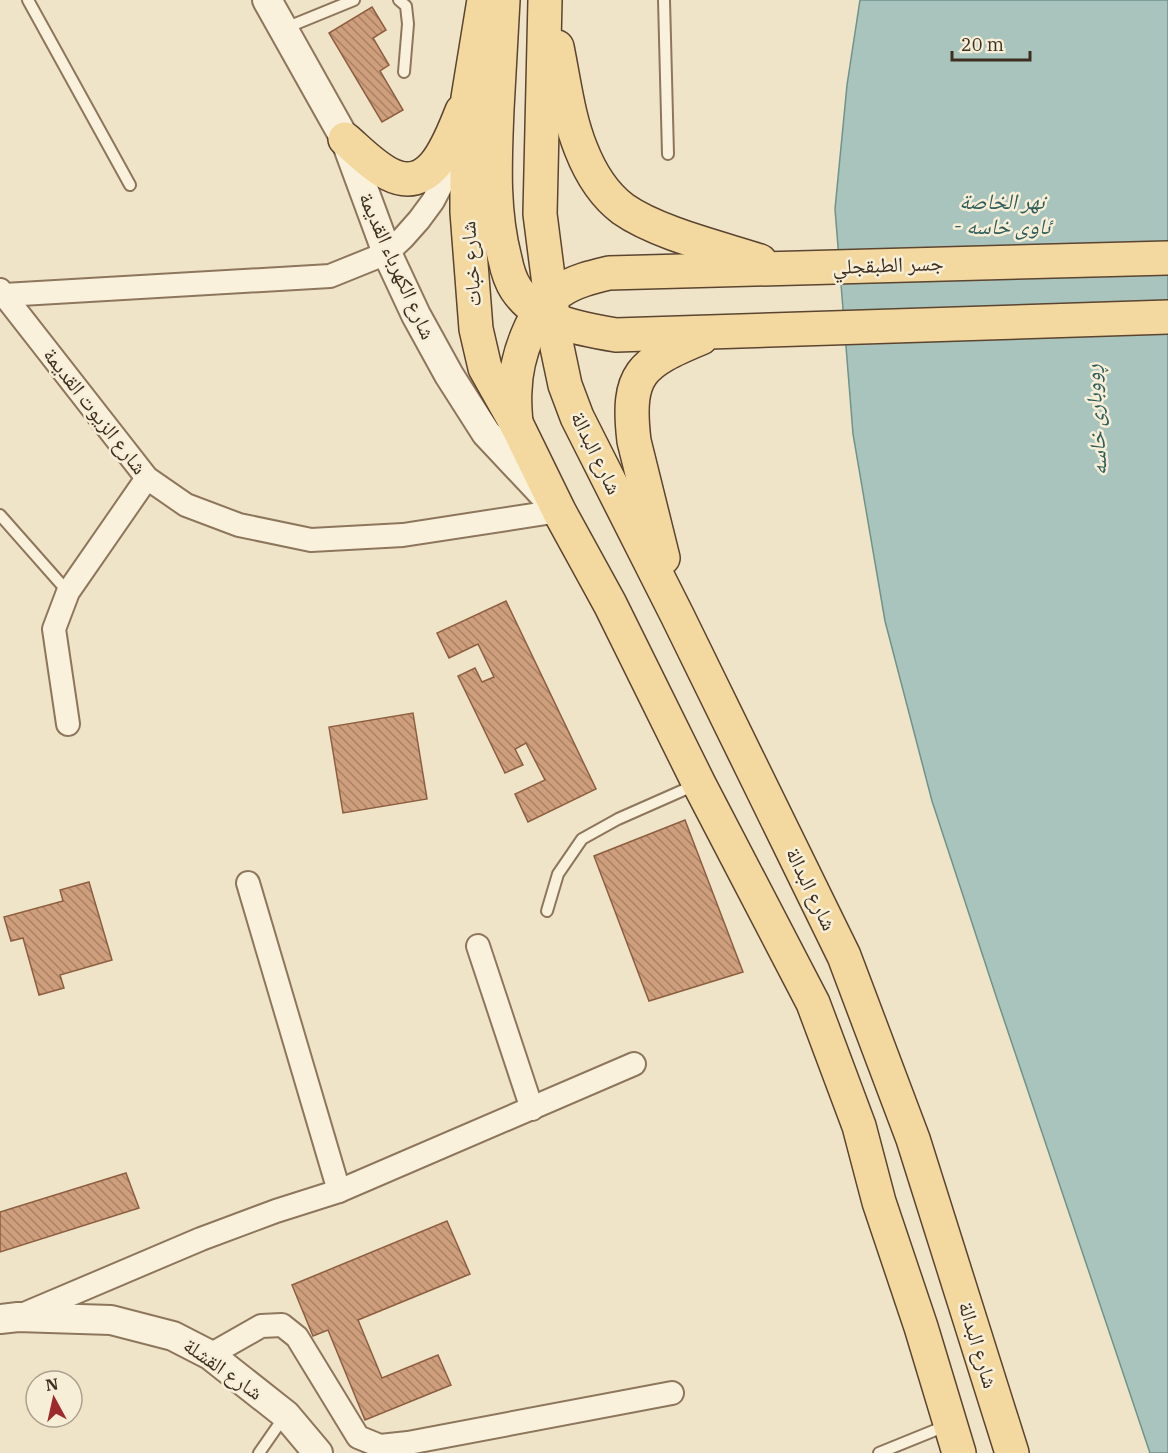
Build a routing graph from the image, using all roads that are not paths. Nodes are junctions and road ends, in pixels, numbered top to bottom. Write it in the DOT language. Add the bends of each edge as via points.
graph roads {
  1 [pos="28,0"];
  2 [pos="267,0"];
  3 [pos="354,0"];
  4 [pos="399,0"];
  5 [pos="484,0"];
  6 [pos="503,0"];
  7 [pos="546,0"];
  8 [pos="664,0"];
  9 [pos="283,29"];
  10 [pos="404,72"];
  11 [pos="468,98"];
  12 [pos="345,139"];
  13 [pos="668,154"];
  14 [pos="130,186"];
  15 [pos="387,253"];
  16 [pos="1168,258"];
  17 [pos="789,268"];
  18 [pos="2,293"];
  19 [pos="1168,318"];
  20 [pos="550,319"];
  21 [pos="715,332"];
  22 [pos="516,423"];
  23 [pos="147,478"];
  24 [pos="560,511"];
  25 [pos="0,515"];
  26 [pos="68,592"];
  27 [pos="677,615"];
  28 [pos="68,724"];
  29 [pos="699,784"];
  30 [pos="248,883"];
  31 [pos="547,911"];
  32 [pos="478,946"];
  33 [pos="634,1064"];
  34 [pos="532,1109"];
  35 [pos="339,1191"];
  36 [pos="9,1318"];
  37 [pos="210,1355"];
  38 [pos="672,1393"];
  39 [pos="286,1415"];
  40 [pos="954,1439"];
  41 [pos="259,1453"];
  42 [pos="318,1453"];
  43 [pos="879,1453"];
  44 [pos="1012,1453"];
  1 -- 14 [label="lane"];
  2 -- 9 [label="street, شارع الكهرباء القديمة"];
  3 -- 9 [label="lane"];
  4 -- 10 [label="lane" via="406,6 408,24"];
  5 -- 11 [label="main road, شارع خبات"];
  6 -- 20 [label="main road" via="495,158 501,246 515,289"];
  7 -- 17 [label="main road" via="580,148 608,195 646,222"];
  7 -- 20 [label="main road" via="540,214"];
  8 -- 13 [label="lane"];
  9 -- 12 [label="street, شارع الكهرباء القديمة"];
  11 -- 12 [label="main road" via="440,159 429,172 417,177 403,179 388,174"];
  11 -- 15 [label="street" via="444,180 419,220"];
  11 -- 22 [label="main road, شارع خبات" via="467,212 476,328 485,368"];
  12 -- 15 [label="street, شارع الكهرباء القديمة"];
  15 -- 18 [label="street" via="330,276"];
  15 -- 24 [label="street, شارع الكهرباء القديمة" via="421,325 486,433"];
  16 -- 17 [label="main road, جسر الطبقجلي"];
  17 -- 20 [label="main road, جسر الطبقجلي" via="609,273 572,285"];
  18 -- 23 [label="street, شارع الزيوت القديمة"];
  19 -- 21 [label="main road"];
  20 -- 21 [label="main road" via="616,335"];
  20 -- 22 [label="main road" via="528,334 515,389"];
  20 -- 27 [label="main road, شارع البدالة" via="565,386 577,417"];
  21 -- 27 [label="main road" via="668,351 638,378 633,390 634,441"];
  22 -- 24 [label="main road, شارع خبات"];
  23 -- 24 [label="street, شارع الزيوت القديمة" via="186,505 239,525 311,540 402,536"];
  23 -- 26 [label="street"];
  24 -- 29 [label="main road"];
  25 -- 26 [label="lane"];
  26 -- 28 [label="street" via="54,629"];
  27 -- 44 [label="main road, شارع البدالة" via="844,956 913,1139"];
  29 -- 31 [label="lane" via="582,839 558,874"];
  29 -- 40 [label="main road" via="813,1003 835,1059"];
  30 -- 35 [label="street"];
  32 -- 34 [label="street"];
  33 -- 34 [label="street"];
  34 -- 35 [label="street"];
  35 -- 36 [label="street" via="201,1239"];
  36 -- 37 [label="street, شارع القشلة" via="111,1320 173,1336"];
  37 -- 38 [label="street" via="261,1326 282,1325 297,1337 358,1437 381,1446"];
  37 -- 39 [label="street, شارع القشلة"];
  39 -- 41 [label="lane"];
  39 -- 42 [label="street, شارع القشلة"];
  40 -- 43 [label="lane"];
}
